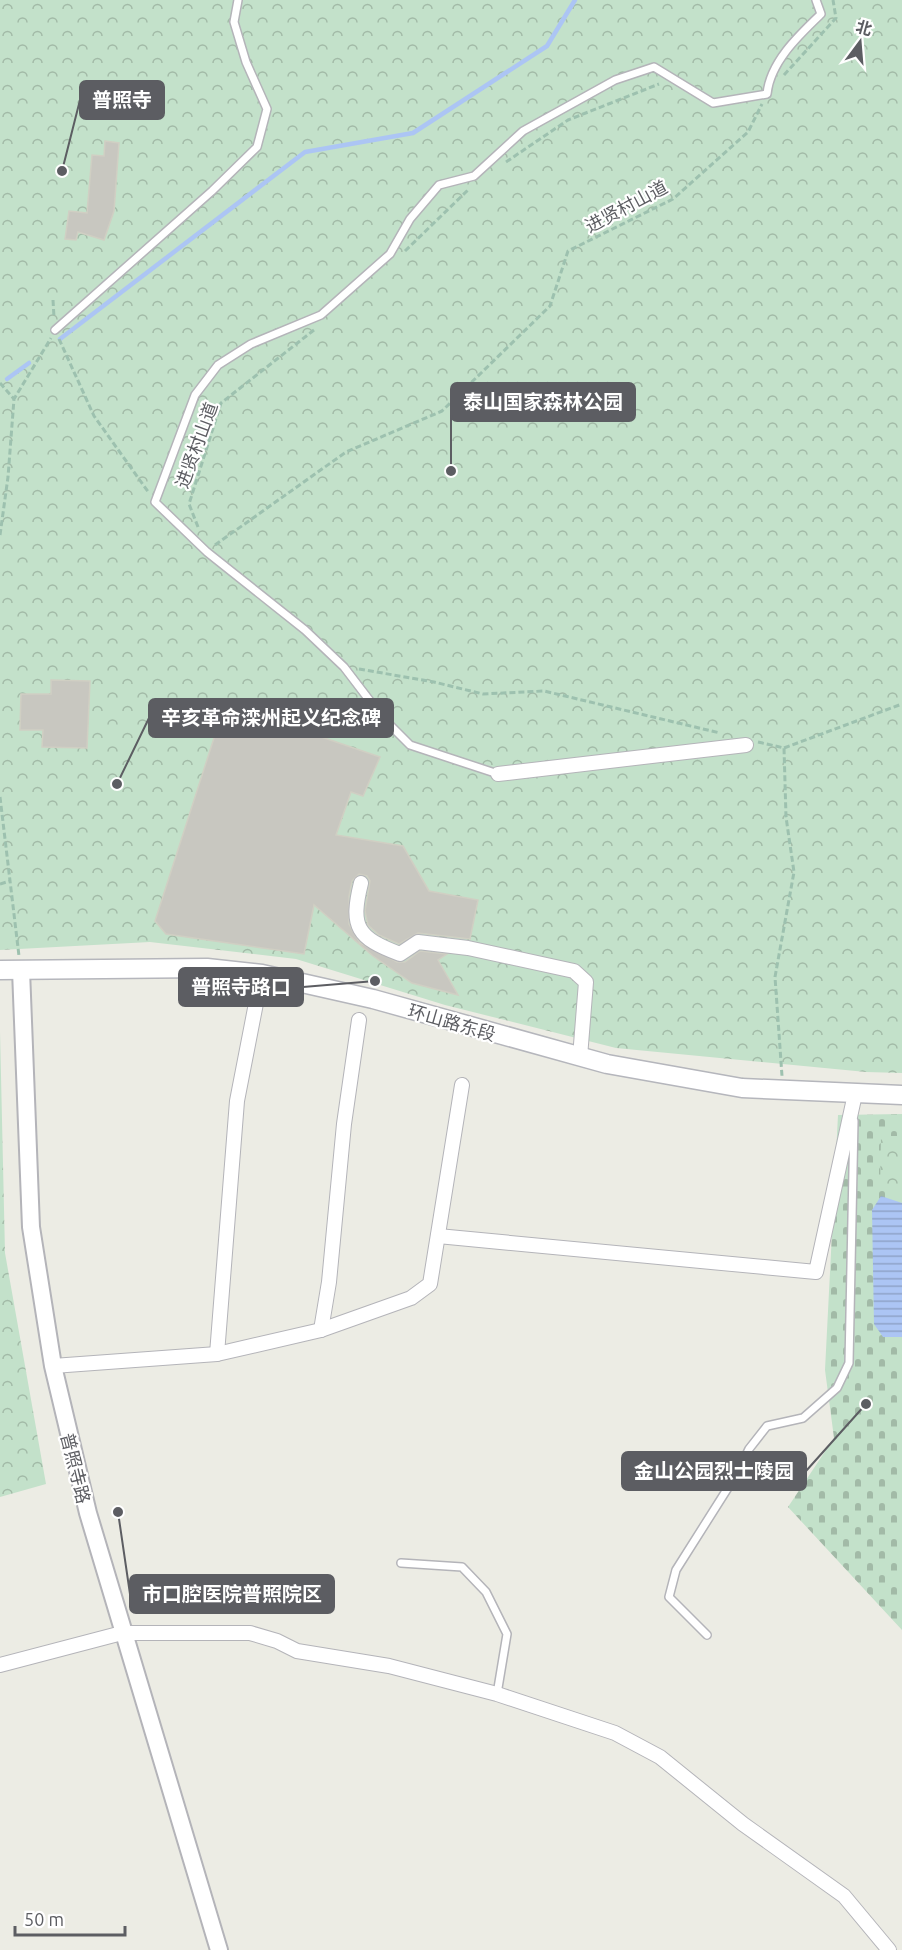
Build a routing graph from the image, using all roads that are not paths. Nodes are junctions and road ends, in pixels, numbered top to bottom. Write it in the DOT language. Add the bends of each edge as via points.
graph roads {
  1 [pos="238,0"];
  2 [pos="816,0"];
  3 [pos="55,330"];
  4 [pos="746,745"];
  5 [pos="498,774"];
  6 [pos="361,883"];
  7 [pos="0,970"];
  8 [pos="21,970"];
  9 [pos="258,993"];
  10 [pos="359,1020"];
  11 [pos="580,1057"];
  12 [pos="462,1085"];
  13 [pos="855,1094"];
  14 [pos="902,1095"];
  15 [pos="438,1236"];
  16 [pos="321,1330"];
  17 [pos="217,1354"];
  18 [pos="52,1366"];
  19 [pos="402,1563"];
  20 [pos="123,1633"];
  21 [pos="707,1635"];
  22 [pos="0,1665"];
  23 [pos="496,1694"];
  24 [pos="219,1950"];
  25 [pos="889,1950"];
  1 -- 3 [label="lane" via="234,22 267,109 257,147"];
  2 -- 5 [label="lane" via="821,14 795,39 769,82 767,94 713,103 654,67 615,80 523,131 474,176 439,185 410,219 390,254 321,315 251,344 218,365 195,395 155,502 207,552 305,630 344,667 383,718 410,745"];
  4 -- 5 [label="street"];
  6 -- 11 [label="street" via="354,910 356,922 374,944 400,954 418,942 468,948 574,971 586,982"];
  7 -- 8 [label="main road, 环山路东段"];
  8 -- 11 [label="main road, 环山路东段" via="207,968 262,974 373,999"];
  8 -- 18 [label="street, 普照寺路" via="31,1227"];
  9 -- 17 [label="street" via="237,1101"];
  10 -- 16 [label="street"];
  11 -- 13 [label="main road, 环山路东段" via="742,1088"];
  12 -- 15 [label="street"];
  13 -- 14 [label="main road, 环山路东段"];
  13 -- 15 [label="street" via="816,1272"];
  13 -- 21 [label="lane" via="849,1363 837,1389 803,1418 767,1426 676,1570 669,1597"];
  15 -- 16 [label="street" via="430,1284 411,1298"];
  16 -- 17 [label="street"];
  17 -- 18 [label="street"];
  18 -- 20 [label="street, 普照寺路"];
  19 -- 23 [label="lane" via="462,1567 486,1592 507,1634"];
  20 -- 22 [label="street"];
  20 -- 23 [label="street" via="250,1633 297,1651 389,1666"];
  20 -- 24 [label="street, 普照寺路"];
  23 -- 25 [label="street" via="615,1733 660,1757 743,1824 844,1896"];
}
